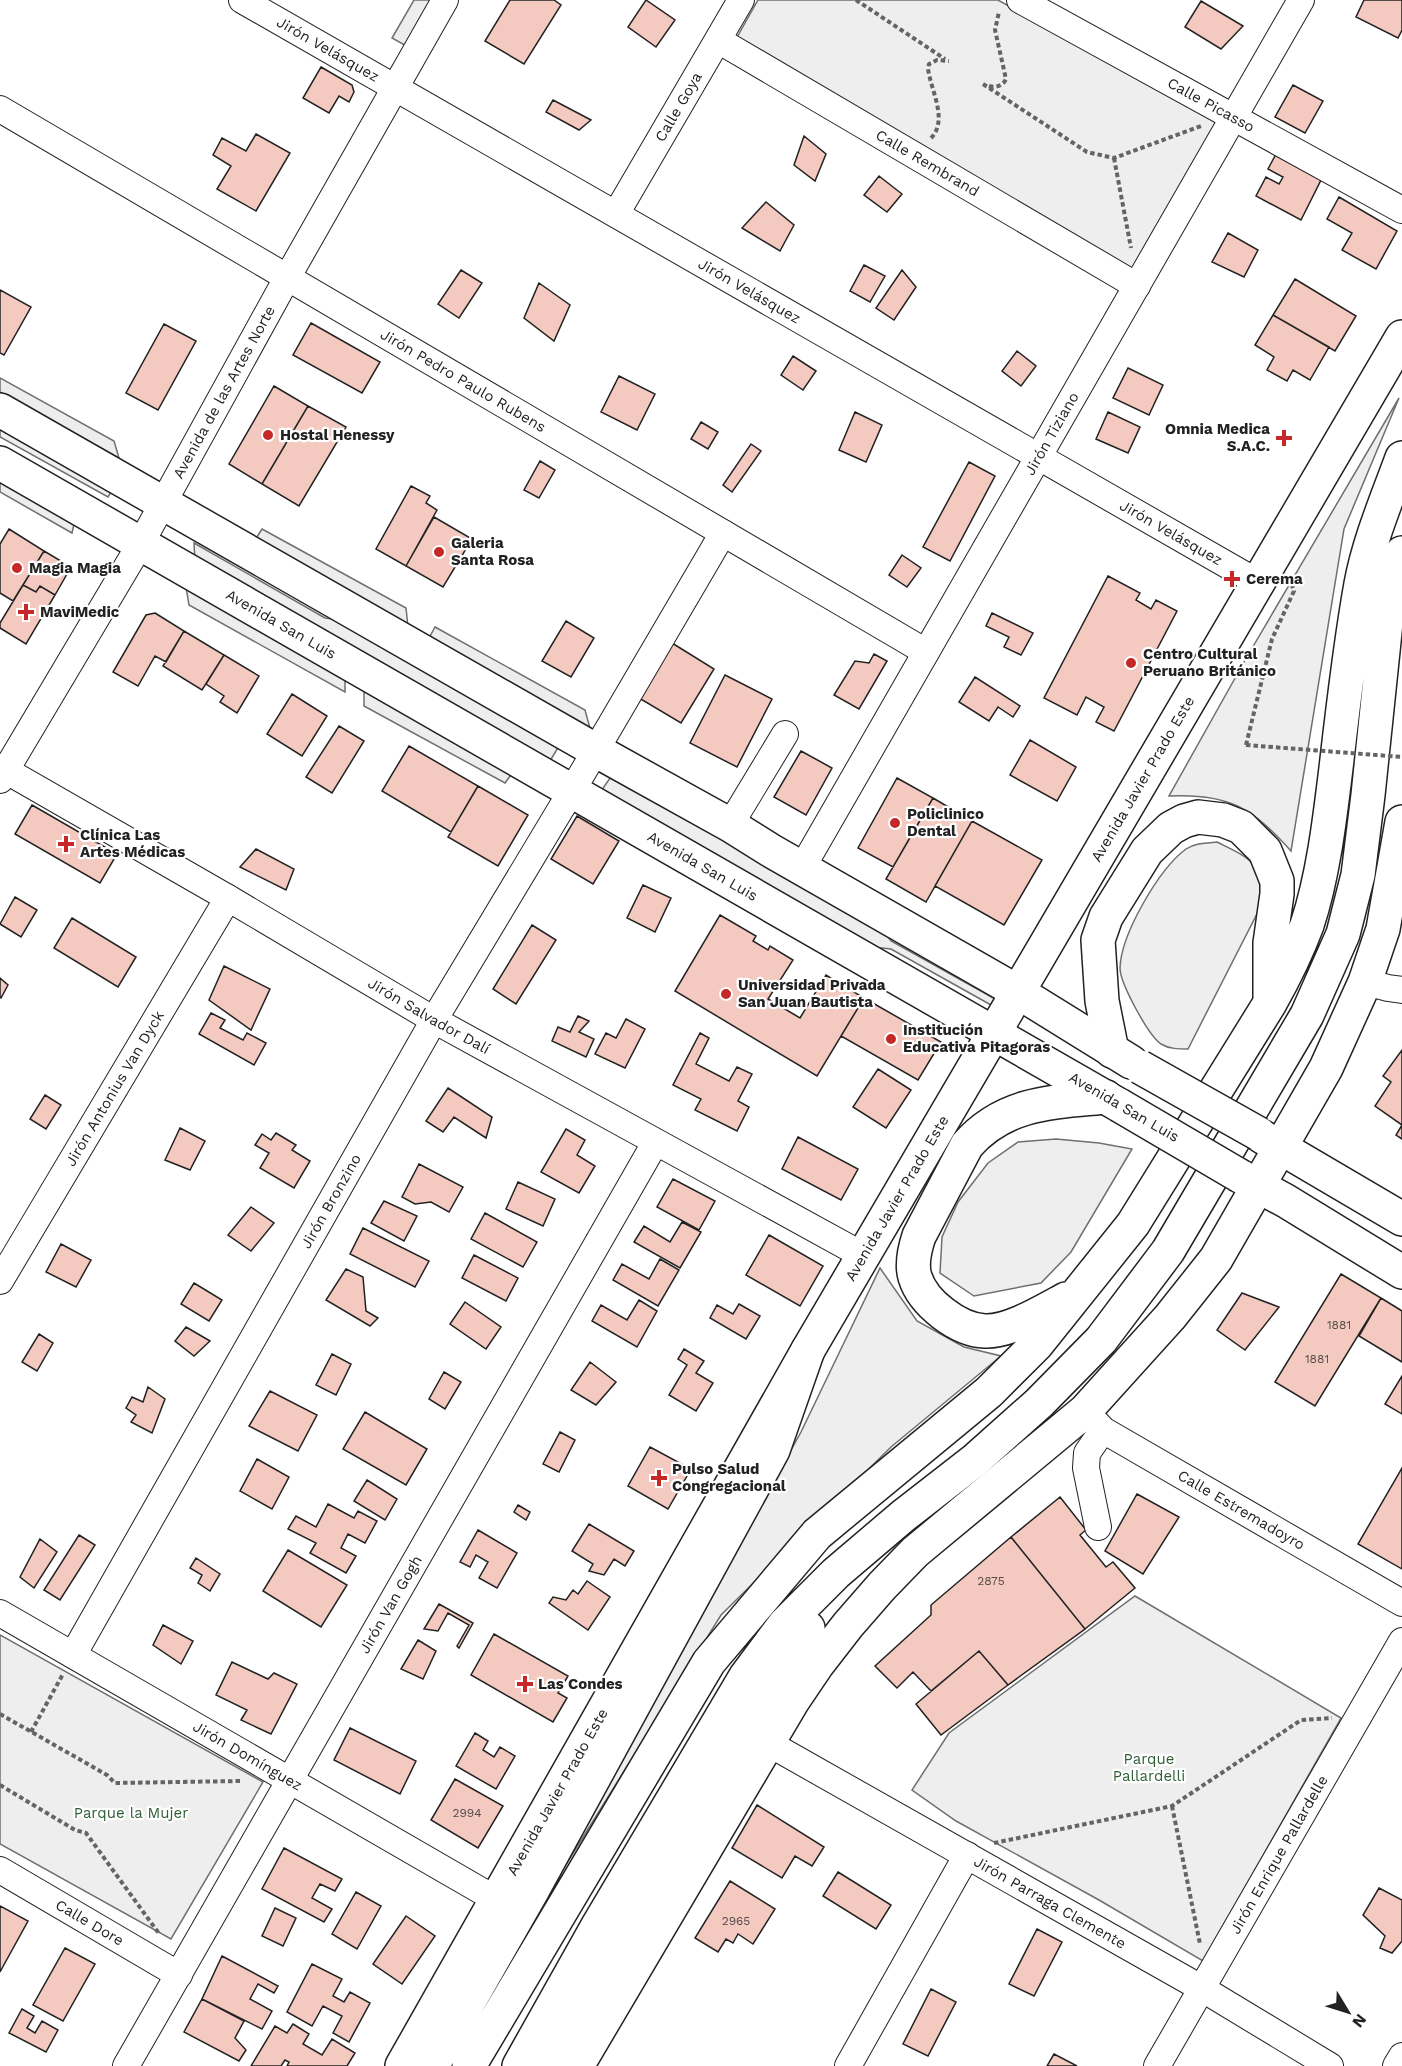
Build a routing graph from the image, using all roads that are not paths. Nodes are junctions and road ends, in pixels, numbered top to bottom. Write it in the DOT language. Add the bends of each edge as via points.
graph roads {
  1 [pos="242,0"];
  2 [pos="445,0"];
  3 [pos="741,0"];
  4 [pos="1301,0"];
  5 [pos="1023,1"];
  6 [pos="718,40"];
  7 [pos="394,87"];
  8 [pos="0,110"];
  9 [pos="1232,116"];
  10 [pos="1402,210"];
  11 [pos="616,214"];
  12 [pos="287,278"];
  13 [pos="1137,286"];
  14 [pos="1402,337"];
  15 [pos="0,410"];
  16 [pos="1039,457"];
  17 [pos="1402,458"];
  18 [pos="0,463"];
  19 [pos="162,504"];
  20 [pos="723,533"];
  21 [pos="141,543"];
  22 [pos="1402,553"];
  23 [pos="1257,582"];
  24 [pos="926,652"];
  25 [pos="785,734"];
  26 [pos="595,750"];
  27 [pos="2,772"];
  28 [pos="571,791"];
  29 [pos="1402,822"];
  30 [pos="730,825"];
  31 [pos="802,868"];
  32 [pos="228,898"];
  33 [pos="1365,982"];
  34 [pos="1402,990"];
  35 [pos="1018,992"];
  36 [pos="1270,1003"];
  37 [pos="434,1020"];
  38 [pos="994,1032"];
  39 [pos="1112,1051"];
  40 [pos="1113,1101"];
  41 [pos="1270,1140"];
  42 [pos="655,1143"];
  43 [pos="1249,1180"];
  44 [pos="1402,1219"];
  45 [pos="864,1256"];
  46 [pos="1402,1272"];
  47 [pos="0,1281"];
  48 [pos="1081,1290"];
  49 [pos="808,1350"];
  50 [pos="1094,1420"];
  51 [pos="903,1516"];
  52 [pos="1098,1527"];
  53 [pos="1402,1603"];
  54 [pos="0,1613"];
  55 [pos="1402,1641"];
  56 [pos="73,1655"];
  57 [pos="768,1743"];
  58 [pos="291,1780"];
  59 [pos="968,1855"];
  60 [pos="0,1870"];
  61 [pos="497,1900"];
  62 [pos="181,1971"];
  63 [pos="1204,1983"];
  64 [pos="1402,2056"];
  65 [pos="856,2063"];
  66 [pos="126,2066"];
  67 [pos="402,2066"];
  68 [pos="432,2066"];
  69 [pos="469,2066"];
  70 [pos="519,2066"];
  71 [pos="551,2066"];
  72 [pos="577,2066"];
  73 [pos="1157,2066"];
  74 [pos="1330,2066"];
  75 [pos="1396,2066"];
  1 -- 7 [label="street, Jirón Velásquez"];
  2 -- 7 [label="street, Avenida de las Artes Norte"];
  3 -- 6 [label="street, Calle Goya"];
  4 -- 9 [label="street, Jirón Tiziano"];
  5 -- 9 [label="street, Calle Picasso"];
  6 -- 11 [label="street, Calle Goya"];
  6 -- 13 [label="street, Calle Rembrand"];
  7 -- 11 [label="street, Jirón Velásquez"];
  7 -- 12 [label="street, Avenida de las Artes Norte"];
  8 -- 12 [label="street, Jirón Pedro Paulo Rubens"];
  9 -- 10 [label="street, Calle Picasso"];
  9 -- 13 [label="street, Jirón Tiziano"];
  11 -- 16 [label="street, Jirón Velásquez"];
  12 -- 19 [label="street, Avenida de las Artes Norte"];
  12 -- 20 [label="street, Jirón Pedro Paulo Rubens"];
  13 -- 16 [label="street, Jirón Tiziano"];
  14 -- 23 [label="main road, Avenida Javier Prado Este"];
  15 -- 19 [label="main road"];
  16 -- 23 [label="street, Jirón Velásquez"];
  16 -- 24 [label="street, Jirón Tiziano"];
  17 -- 36 [label="main road" via="1361,581 1330,815 1316,889 1307,925"];
  18 -- 21 [label="main road, Avenida San Luis"];
  19 -- 21 [label="street, Avenida de las Artes Norte"];
  19 -- 26 [label="main road"];
  20 -- 24 [label="street, Jirón Pedro Paulo Rubens"];
  20 -- 26 [label="street, Jirón Bronzino"];
  21 -- 27 [label="street, Avenida de las Artes Norte"];
  21 -- 28 [label="main road, Avenida San Luis"];
  22 -- 51 [label="main road" via="1388,603 1358,875 1343,934 1307,1015 1168,1251 1101,1340 975,1460"];
  23 -- 35 [label="main road, Avenida Javier Prado Este"];
  24 -- 31 [label="street, Jirón Tiziano"];
  25 -- 30 [label="street"];
  26 -- 28 [label="street, Jirón Bronzino"];
  26 -- 30 [label="main road"];
  27 -- 32 [label="street, Jirón Salvador Dalí"];
  28 -- 37 [label="street, Jirón Bronzino"];
  28 -- 38 [label="main road, Avenida San Luis"];
  29 -- 33 [label="main road" via="1383,929"];
  30 -- 31 [label="main road"];
  31 -- 35 [label="main road"];
  32 -- 37 [label="street, Jirón Salvador Dalí"];
  32 -- 47 [label="street, Jirón Antonius Van Dyck"];
  33 -- 34 [label="street"];
  33 -- 41 [label="main road" via="1332,1057"];
  35 -- 38 [label="main road, Avenida Javier Prado Este"];
  35 -- 39 [label="main road"];
  36 -- 39 [label="main road" via="1270,943 1277,881 1266,851 1241,827 1222,820 1198,817 1184,821 1148,851 1106,917 1098,940 1102,1001"];
  36 -- 48 [label="main road" via="1133,1224"];
  37 -- 42 [label="street, Jirón Salvador Dalí"];
  37 -- 56 [label="street, Jirón Bronzino"];
  38 -- 40 [label="main road, Avenida San Luis"];
  38 -- 45 [label="main road, Avenida Javier Prado Este"];
  39 -- 41 [label="main road, bridge"];
  40 -- 43 [label="main road, Avenida San Luis, bridge"];
  40 -- 48 [label="main road" via="1040,1103 995,1120 978,1132 962,1155 914,1251 915,1277 925,1294 962,1326 986,1331 1023,1322"];
  41 -- 43 [label="main road"];
  41 -- 44 [label="main road"];
  42 -- 45 [label="street, Jirón Salvador Dalí"];
  42 -- 58 [label="street, Jirón Van Gogh"];
  43 -- 46 [label="main road, Avenida San Luis"];
  43 -- 50 [label="main road" via="1216,1259"];
  45 -- 49 [label="main road, Avenida Javier Prado Este"];
  48 -- 69 [label="main road" via="1037,1344 988,1392 817,1534 714,1655"];
  49 -- 61 [label="main road, Avenida Javier Prado Este"];
  49 -- 68 [label="main road" via="773,1450 538,1881"];
  50 -- 52 [label="street" via="1086,1468"];
  50 -- 53 [label="street, Calle Estremadoyro"];
  50 -- 57 [label="main road" via="915,1552 817,1665"];
  51 -- 70 [label="main road" via="836,1572 784,1625 746,1676"];
  51 -- 71 [label="main road" via="858,1563 803,1633 745,1724"];
  54 -- 56 [label="street, Jirón Domínguez"];
  55 -- 63 [label="street, Jirón Enrique Pallardelle"];
  56 -- 58 [label="street, Jirón Domínguez"];
  57 -- 59 [label="street, Jirón Parraga Clemente"];
  57 -- 72 [label="main road"];
  58 -- 61 [label="street, Jirón Domínguez"];
  58 -- 62 [label="street, Jirón Van Gogh"];
  59 -- 63 [label="street, Jirón Parraga Clemente"];
  59 -- 65 [label="street"];
  60 -- 62 [label="street, Calle Dore"];
  61 -- 67 [label="main road, Avenida Javier Prado Este"];
  62 -- 66 [label="street, Jirón Van Gogh"];
  63 -- 73 [label="street, Jirón Enrique Pallardelle"];
  63 -- 74 [label="street, Jirón Parraga Clemente"];
  64 -- 75 [label="street"];
}
